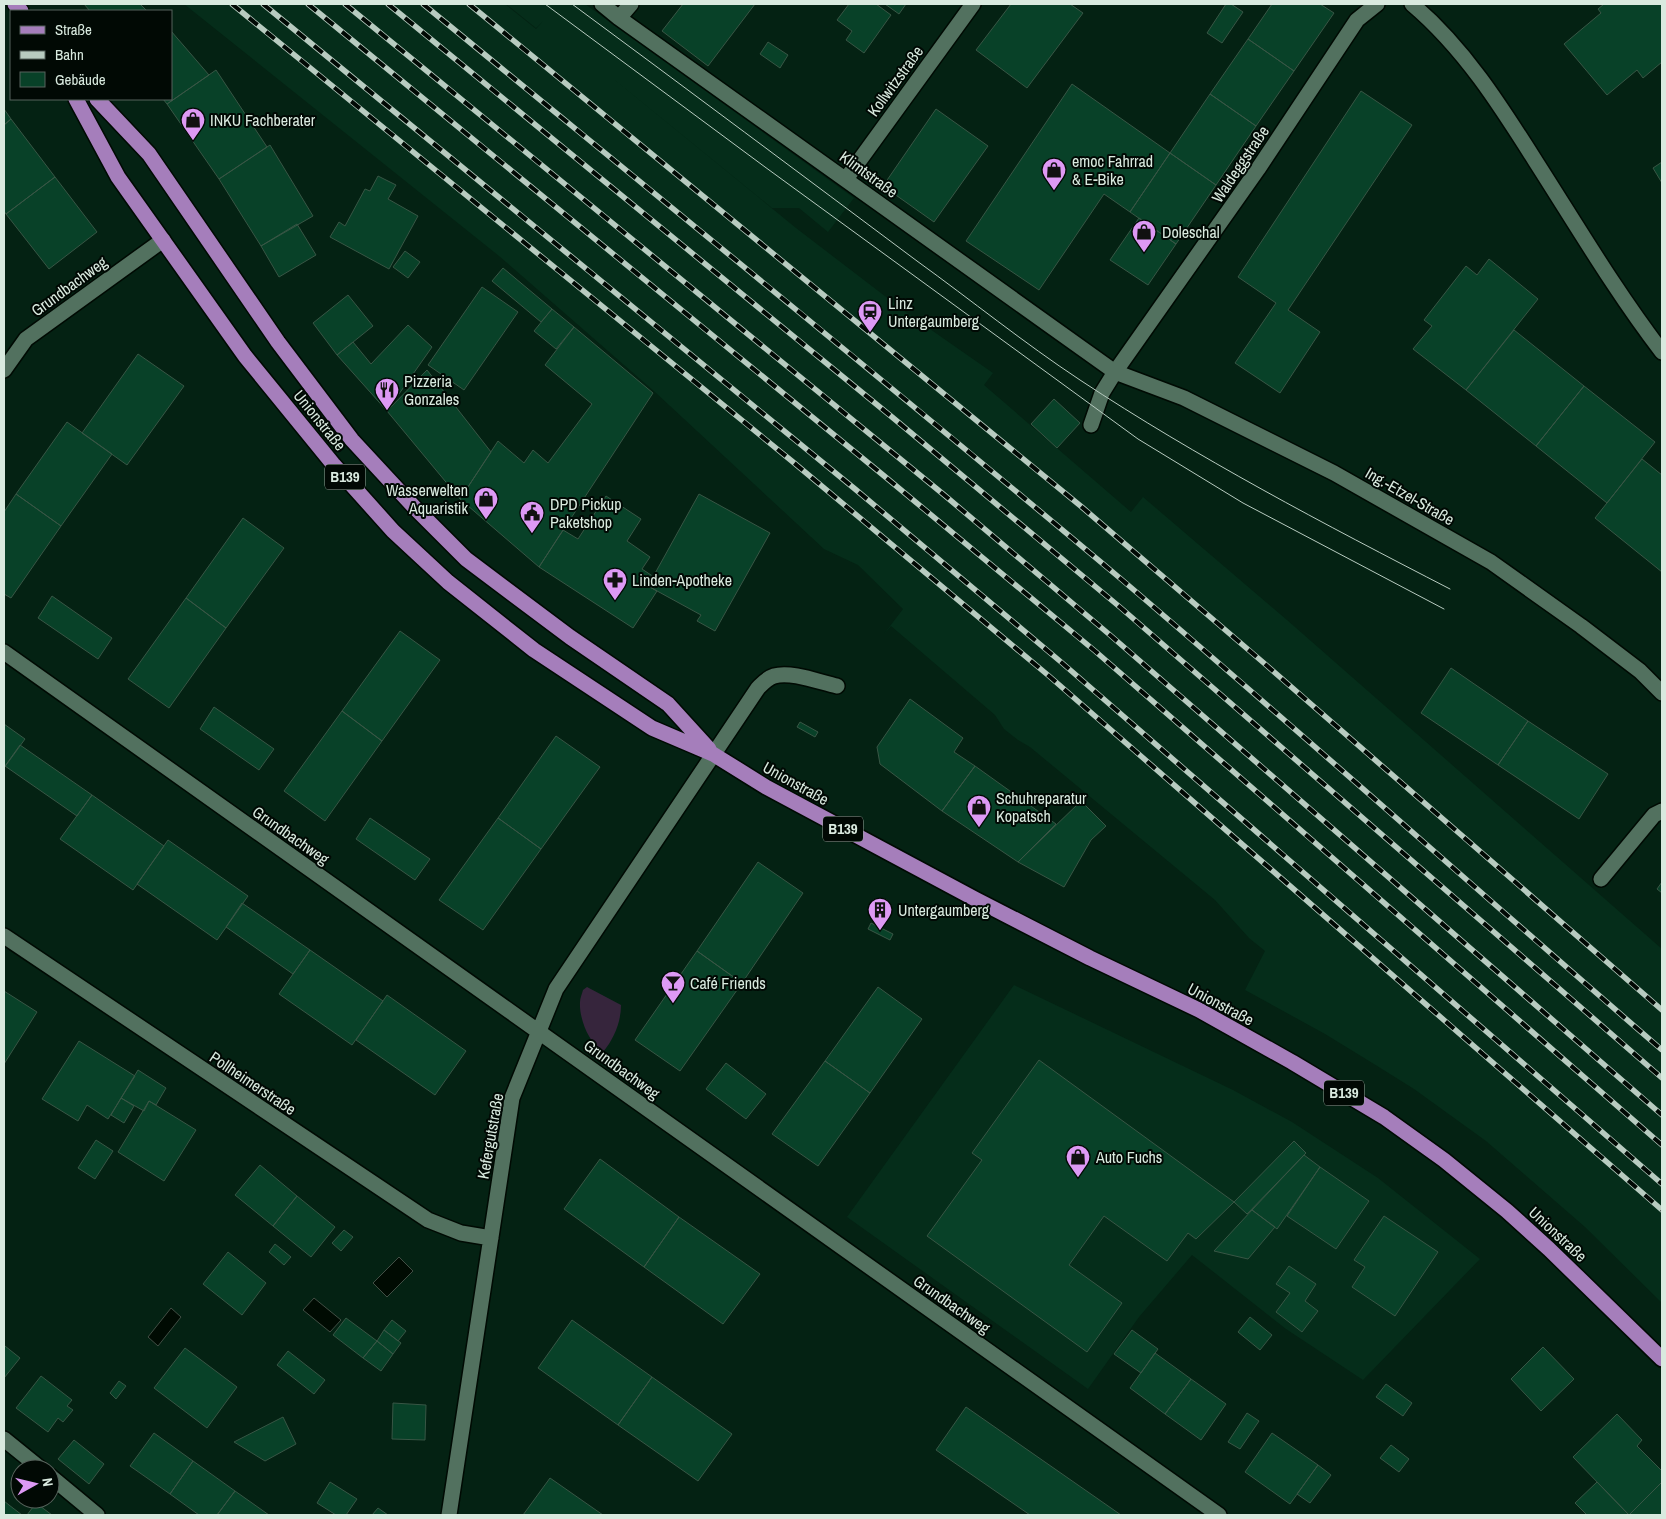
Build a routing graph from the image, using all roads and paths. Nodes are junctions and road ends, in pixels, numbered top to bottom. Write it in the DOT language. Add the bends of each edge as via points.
graph roads {
  1 [pos="602,4"];
  2 [pos="631,4"];
  3 [pos="972,4"];
  4 [pos="1377,4"];
  5 [pos="1412,4"];
  6 [pos="619,18"];
  7 [pos="77,100"];
  8 [pos="98,100"];
  9 [pos="846,179"];
  10 [pos="163,240"];
  11 [pos="1662,352"];
  12 [pos="4,370"];
  13 [pos="1116,372"];
  14 [pos="1091,425"];
  15 [pos="4,652"];
  16 [pos="837,686"];
  17 [pos="1662,693"];
  18 [pos="713,754"];
  19 [pos="1662,811"];
  20 [pos="1601,879"];
  21 [pos="4,936"];
  22 [pos="539,1031"];
  23 [pos="491,1238"];
  24 [pos="1662,1359"];
  25 [pos="4,1438"];
  26 [pos="29,1459"];
  27 [pos="60,1484"];
  28 [pos="97,1515"];
  29 [pos="449,1515"];
  30 [pos="1219,1515"];
  1 -- 6 [label="street, Klimtstraße"];
  2 -- 6 [label="street"];
  3 -- 9 [label="street, Kollwitzstraße"];
  4 -- 13 [label="street, Waldeggstraße" via="1357,20"];
  5 -- 11 [label="street" via="1463,54 1497,100 1617,289"];
  6 -- 9 [label="street, Klimtstraße"];
  7 -- 10 [label="main road, Unionstraße / B139" via="118,177"];
  8 -- 18 [label="main road, Unionstraße / B139" via="149,154 278,342 352,440 416,510 466,559 570,637 668,704"];
  9 -- 13 [label="street, Klimtstraße"];
  10 -- 12 [label="street, Grundbachweg" via="26,339"];
  10 -- 18 [label="main road, Unionstraße / B139" via="245,356 333,464 393,531 448,582 534,650 652,728"];
  13 -- 14 [label="street, Waldeggstraße" via="1102,393"];
  13 -- 17 [label="street, Ing.-Etzel-Straße" via="1184,398 1334,473 1491,562 1640,671"];
  15 -- 22 [label="street, Grundbachweg"];
  16 -- 18 [label="street" via="799,676 773,676 758,688"];
  18 -- 22 [label="street, Kefergutstraße" via="556,989"];
  18 -- 24 [label="main road, Unionstraße / B139" via="766,787 976,899 1199,1010 1384,1117 1507,1211"];
  19 -- 20 [label="street" via="1654,815"];
  21 -- 23 [label="street, Pollheimerstraße" via="428,1220 461,1233"];
  22 -- 23 [label="street, Kefergutstraße" via="512,1098"];
  22 -- 30 [label="street, Grundbachweg"];
  23 -- 29 [label="street, Kefergutstraße"];
  25 -- 26 [label="street"];
  27 -- 28 [label="street"];
}
